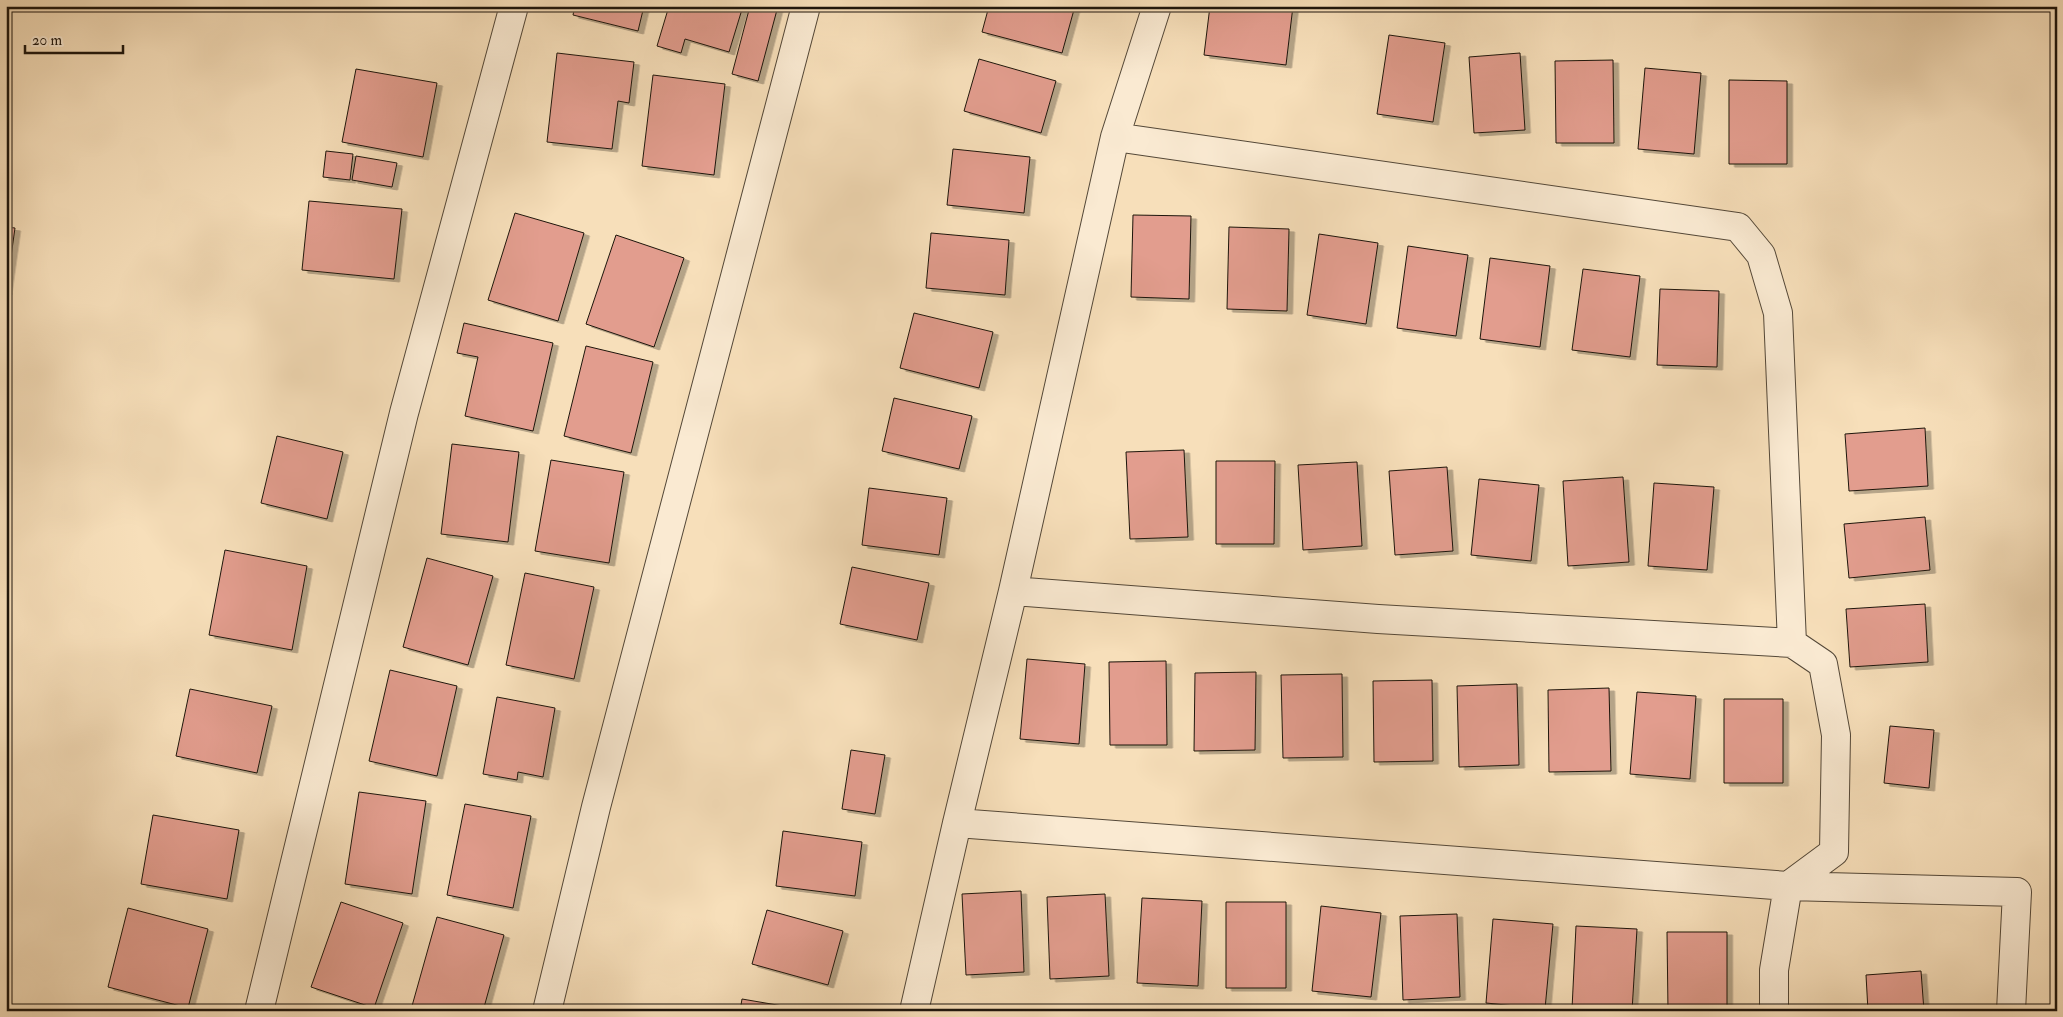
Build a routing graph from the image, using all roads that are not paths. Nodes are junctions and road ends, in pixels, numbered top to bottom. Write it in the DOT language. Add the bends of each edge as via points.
graph roads {
  1 [pos="514,6"];
  2 [pos="806,6"];
  3 [pos="1157,6"];
  4 [pos="1115,137"];
  5 [pos="1013,591"];
  6 [pos="1792,643"];
  7 [pos="957,823"];
  8 [pos="1788,886"];
  9 [pos="259,1011"];
  10 [pos="547,1011"];
  11 [pos="914,1011"];
  12 [pos="1774,1011"];
  13 [pos="2012,1011"];
  1 -- 9 [label="street" via="404,413"];
  2 -- 10 [label="street" via="596,807"];
  3 -- 4 [label="street"];
  4 -- 5 [label="street"];
  4 -- 6 [label="street" via="1738,227 1761,255 1778,313"];
  5 -- 6 [label="street" via="1368,618"];
  5 -- 7 [label="street"];
  6 -- 8 [label="street" via="1823,664 1836,735 1834,852"];
  7 -- 8 [label="street"];
  7 -- 11 [label="street"];
  8 -- 12 [label="street" via="1774,970"];
  8 -- 13 [label="street" via="2016,892"];
}
